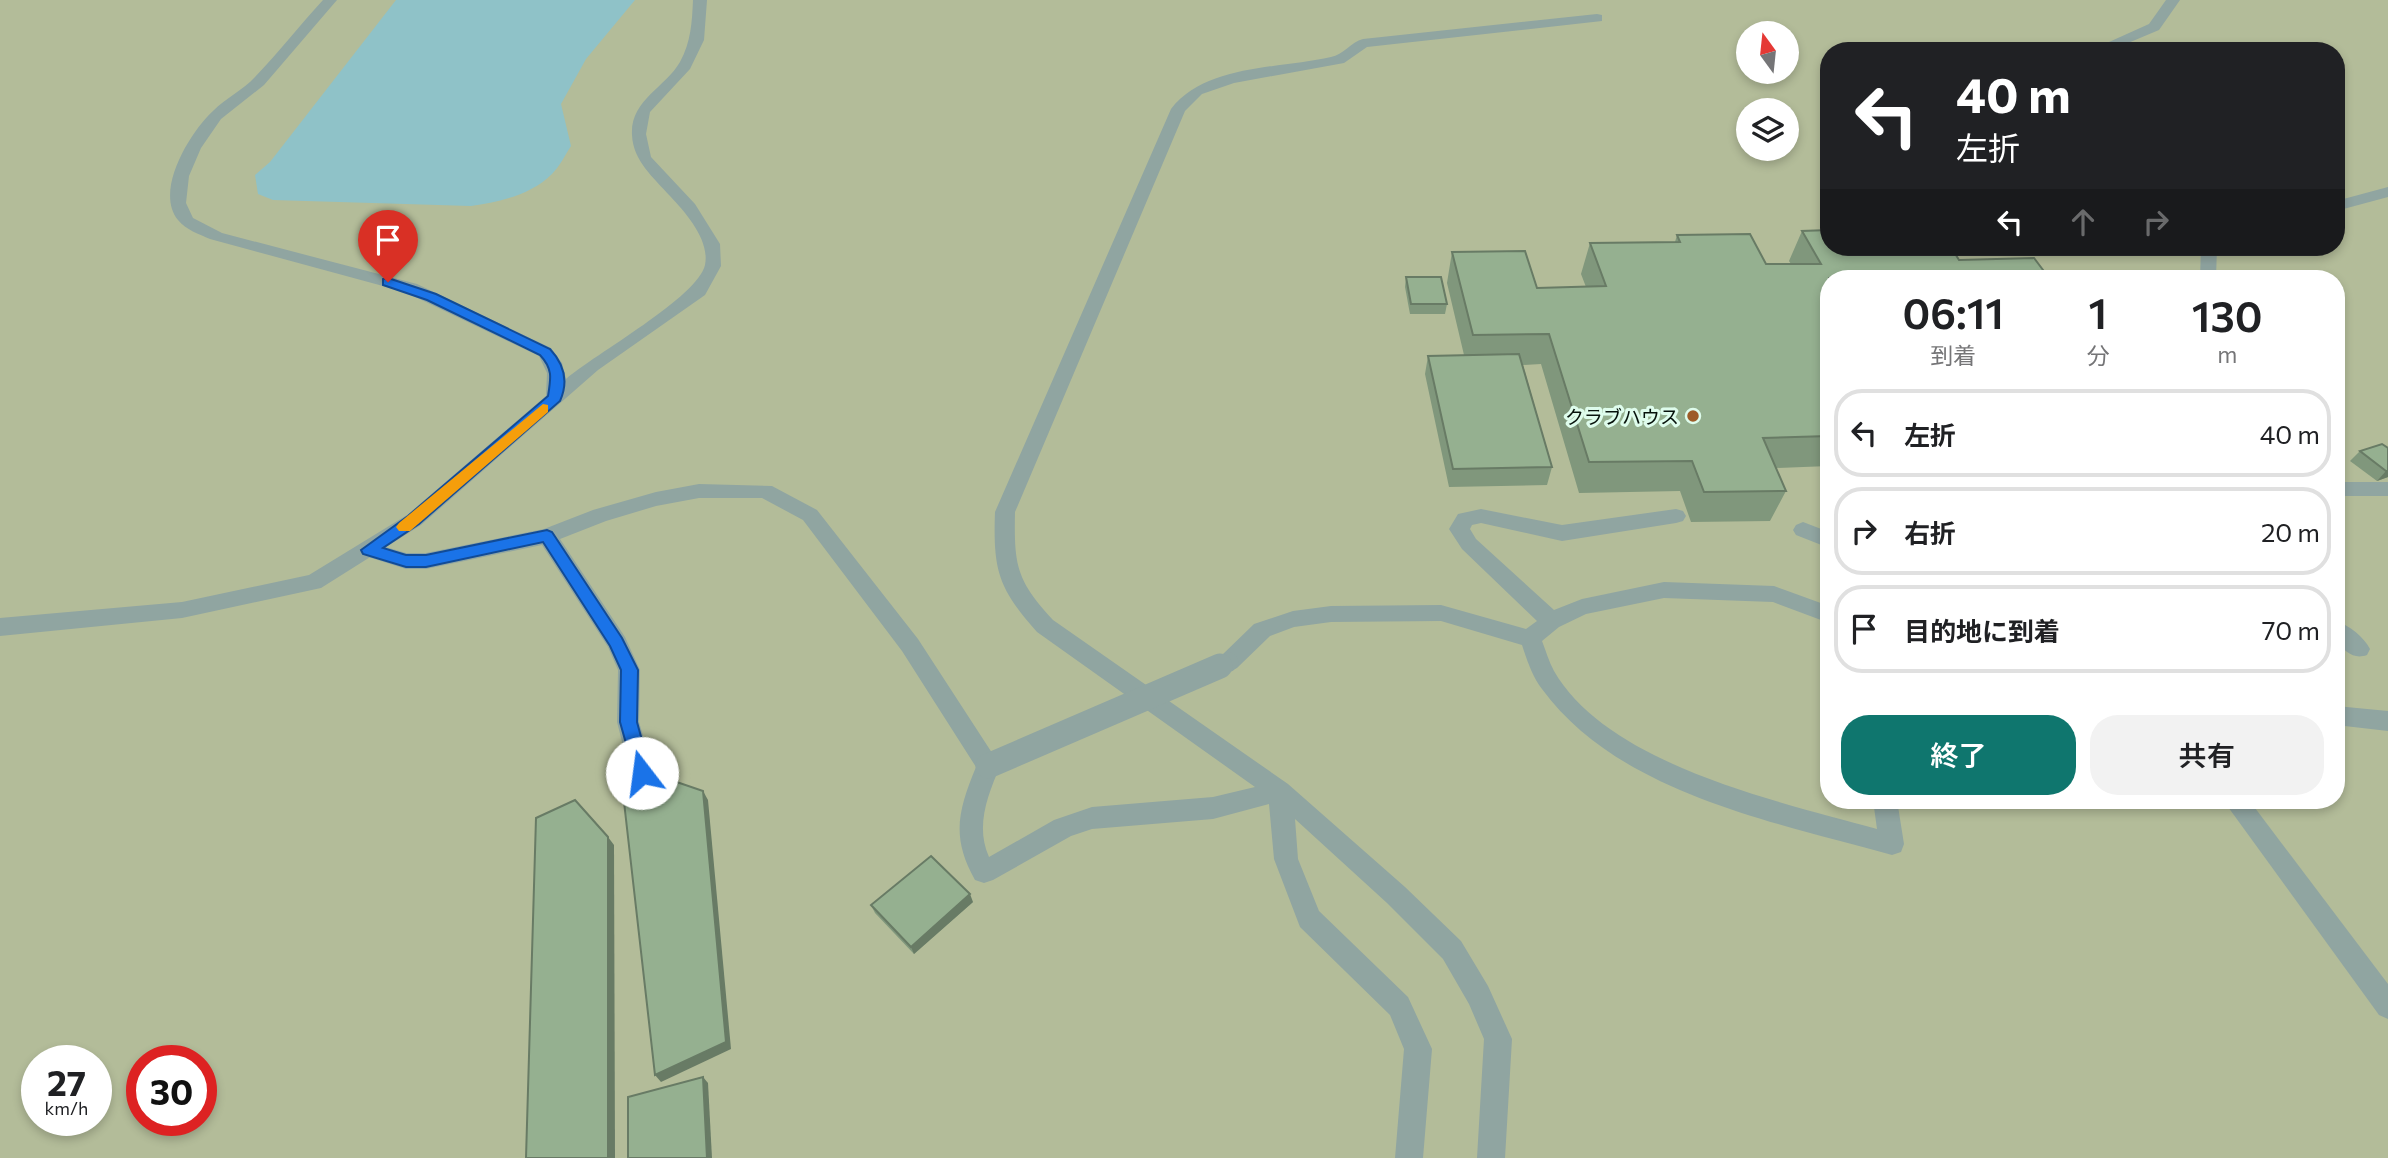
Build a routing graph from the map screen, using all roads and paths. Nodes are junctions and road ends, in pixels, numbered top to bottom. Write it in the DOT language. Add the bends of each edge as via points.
graph roads {
  1 [pos="330,0"];
  2 [pos="700,0"];
  3 [pos="2173,0"];
  4 [pos="1597,18"];
  5 [pos="2118,42"];
  6 [pos="2388,192"];
  7 [pos="2345,204"];
  8 [pos="555,398"];
  9 [pos="2345,489"];
  10 [pos="2388,489"];
  11 [pos="1676,516"];
  12 [pos="1803,530"];
  13 [pos="547,536"];
  14 [pos="1820,537"];
  15 [pos="369,550"];
  16 [pos="1820,612"];
  17 [pos="1551,621"];
  18 [pos="0,627"];
  19 [pos="2345,637"];
  20 [pos="1530,639"];
  21 [pos="2345,647"];
  22 [pos="2345,716"];
  23 [pos="2388,721"];
  24 [pos="988,766"];
  25 [pos="642,773"];
  26 [pos="1280,792"];
  27 [pos="1886,809"];
  28 [pos="2242,809"];
  29 [pos="2388,1006"];
  30 [pos="1409,1158"];
  31 [pos="1491,1158"];
  1 -- 8 [label="street" via="258,82 203,131 179,181 176,200 181,214 216,236 411,288 545,352 556,363"];
  2 -- 8 [label="street" via="697,40 685,66 643,111 639,134 644,158 689,208 712,244 713,266 699,291 592,366"];
  3 -- 5 [label="street" via="2154,27"];
  4 -- 26 [label="street" via="1371,41 1339,60 1231,79 1197,91 1178,109 1005,512 1004,555 1019,597 1045,626"];
  6 -- 7 [label="street"];
  8 -- 15 [label="street" via="414,520"];
  9 -- 10 [label="street"];
  11 -- 17 [label="street" via="1562,533 1481,516 1465,519 1459,529 1469,544"];
  12 -- 14 [label="street"];
  13 -- 15 [label="street" via="426,561 406,561"];
  13 -- 24 [label="street" via="645,502 698,491 765,491 785,500 810,514 893,624"];
  13 -- 25 [label="street" via="617,643 629,670 628,722"];
  15 -- 18 [label="street" via="314,582 221,603"];
  16 -- 17 [label="street" via="1774,594 1664,590 1582,607"];
  17 -- 20 [label="street"];
  19 -- 21 [label="street" via="2359,649"];
  20 -- 24 [label="street, bridge" via="1441,614 1331,614 1293,619 1262,631 1229,662"];
  20 -- 27 [label="street" via="1549,682 1590,727 1659,770 1892,844"];
  22 -- 23 [label="street"];
  24 -- 26 [label="street" via="971,807 972,855 984,872 1092,817 1213,808"];
  26 -- 30 [label="street" via="1286,859 1309,919 1399,1006 1418,1049"];
  26 -- 31 [label="street" via="1452,950 1479,995 1498,1039"];
  28 -- 29 [label="street"];
}
